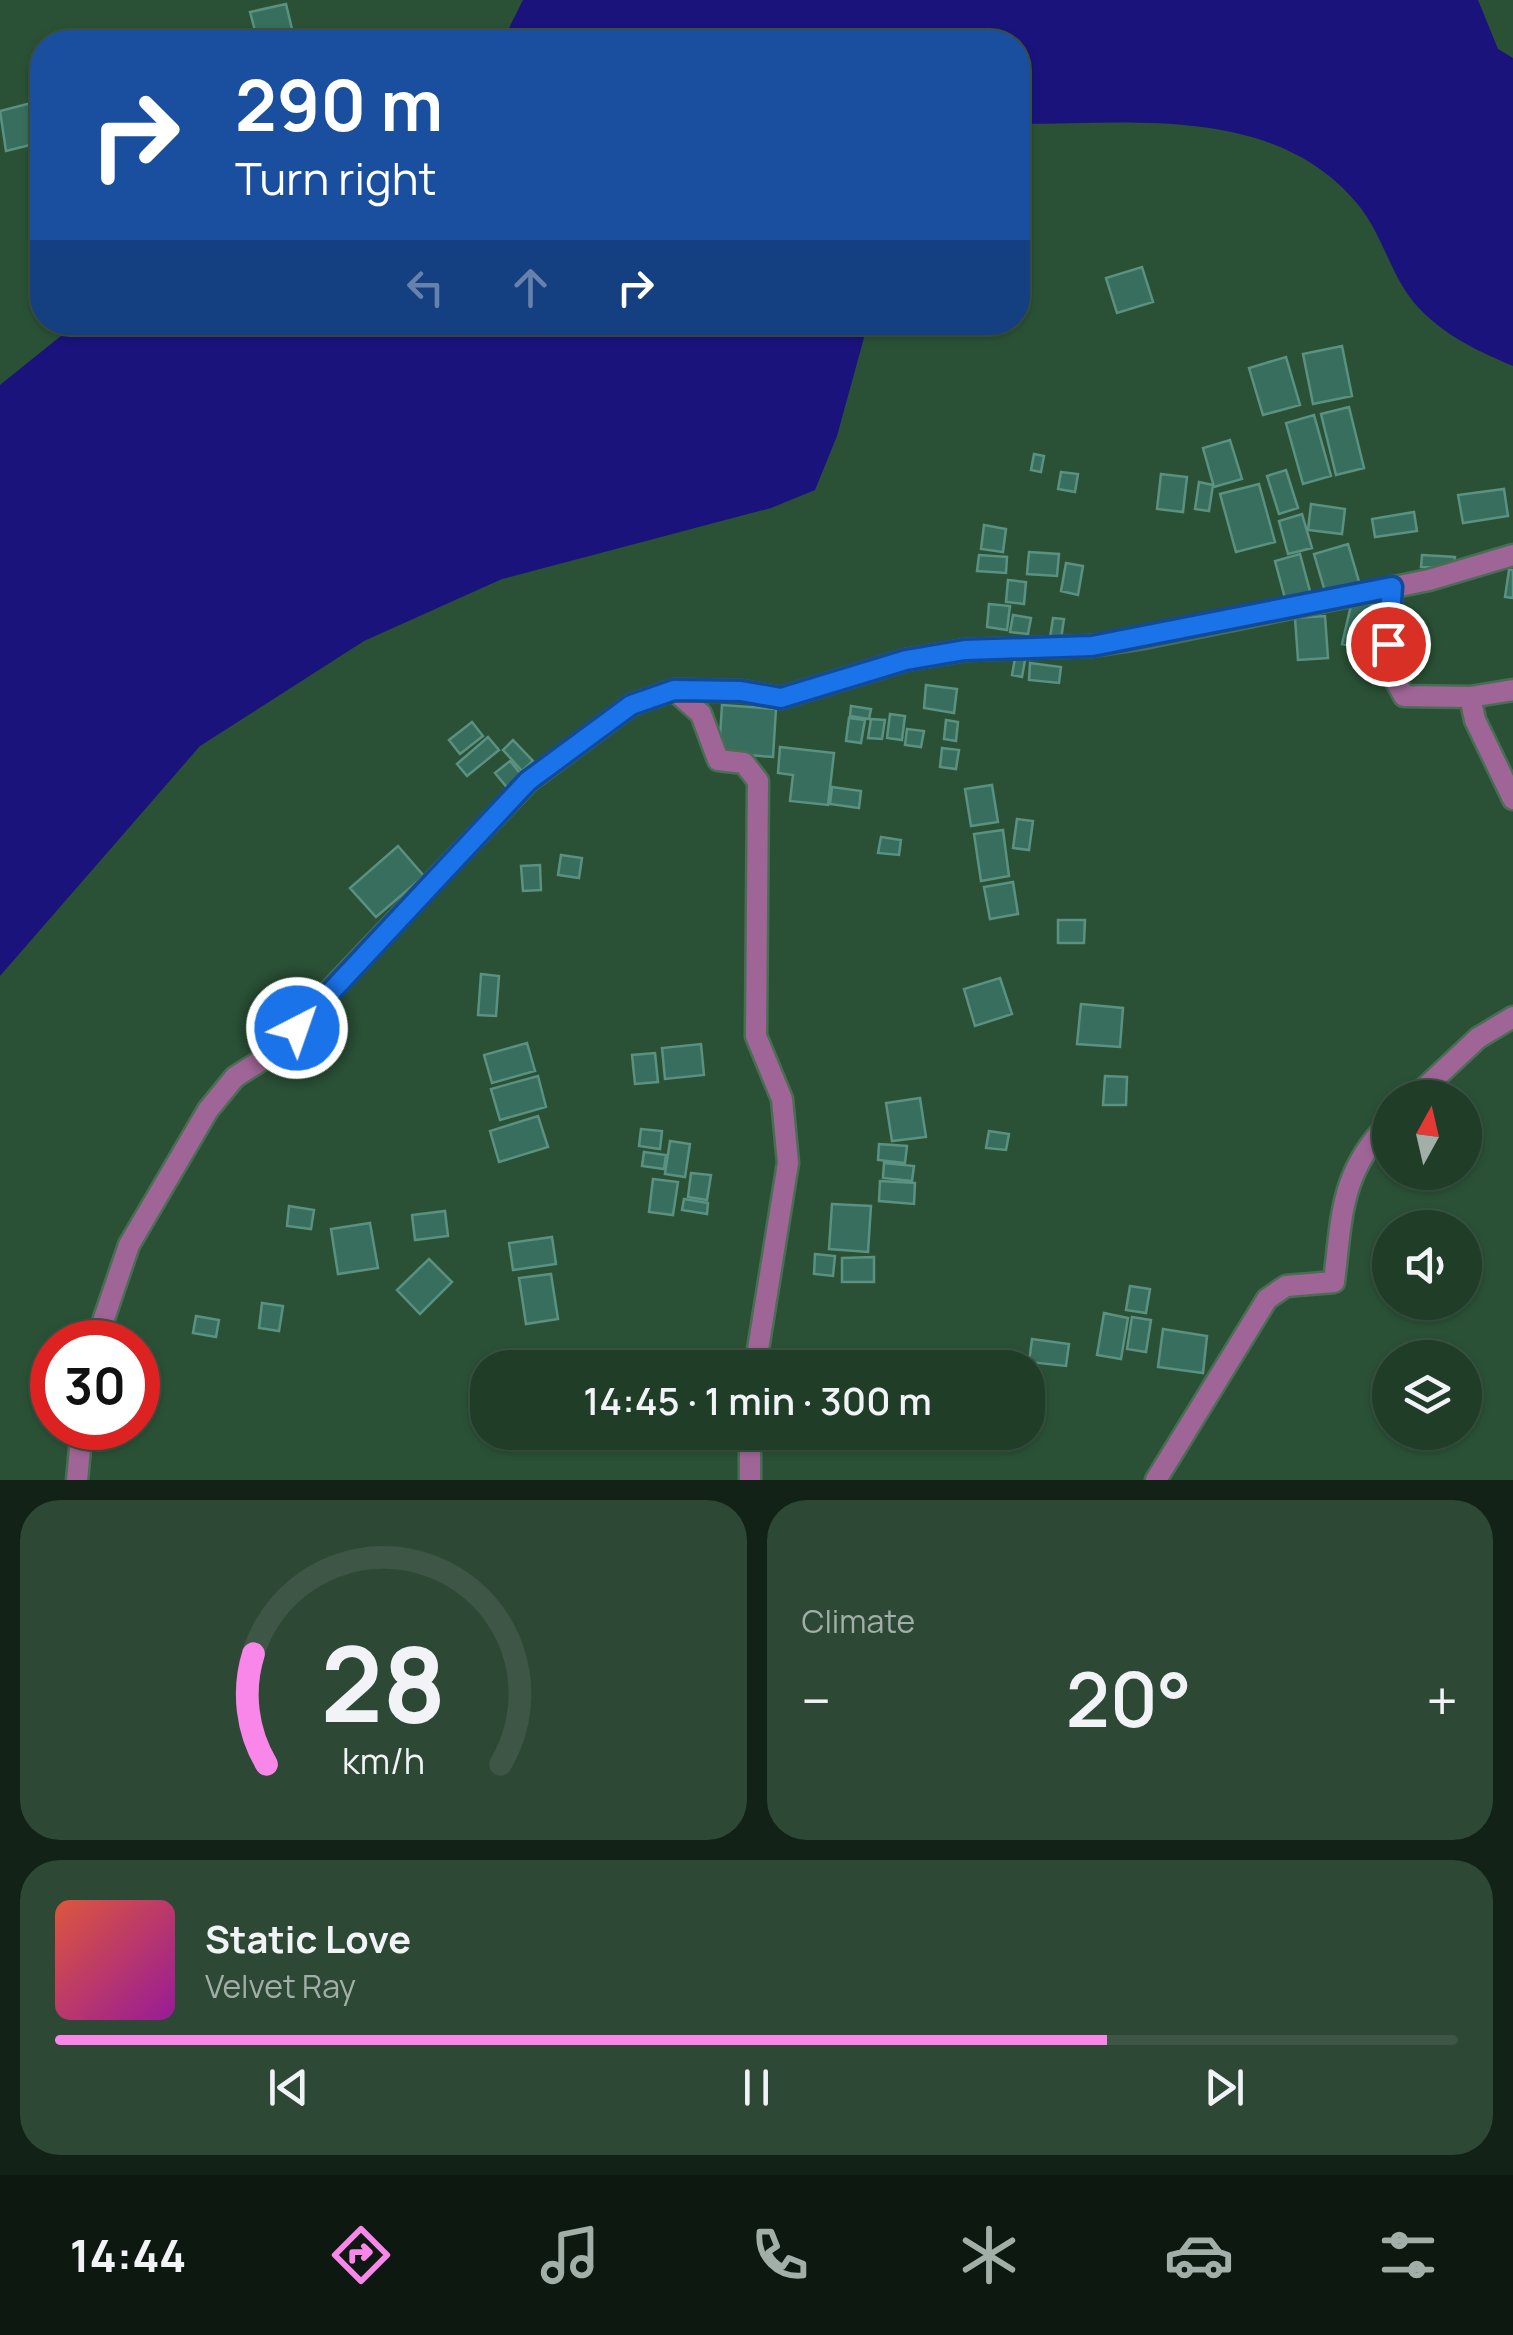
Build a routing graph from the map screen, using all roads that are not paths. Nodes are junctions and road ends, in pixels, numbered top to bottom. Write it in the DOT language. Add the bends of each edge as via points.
graph roads {
  1 [pos="1513,556"];
  2 [pos="1392,587"];
  3 [pos="674,690"];
  4 [pos="1513,690"];
  5 [pos="1470,697"];
  6 [pos="1513,798"];
  7 [pos="1513,1017"];
  8 [pos="1433,1080"];
  9 [pos="1372,1140"];
  10 [pos="103,1320"];
  11 [pos="758,1350"];
  12 [pos="80,1450"];
  13 [pos="750,1450"];
  14 [pos="77,1480"];
  15 [pos="750,1480"];
  16 [pos="1156,1480"];
  1 -- 2 [label="street"];
  2 -- 3 [label="street" via="1092,646 965,650 906,660 781,698"];
  2 -- 5 [label="street" via="1387,665 1404,696"];
  3 -- 10 [label="street" via="631,705 528,781 281,1048 236,1077 208,1110 129,1245"];
  3 -- 11 [label="street" via="700,714 718,760 744,763 758,781 756,1036 782,1100 788,1163"];
  4 -- 5 [label="street"];
  5 -- 6 [label="street"];
  7 -- 8 [label="street" via="1478,1038"];
  9 -- 16 [label="street" via="1343,1202 1334,1282 1286,1286 1267,1298"];
  12 -- 14 [label="street"];
  13 -- 15 [label="street"];
}
